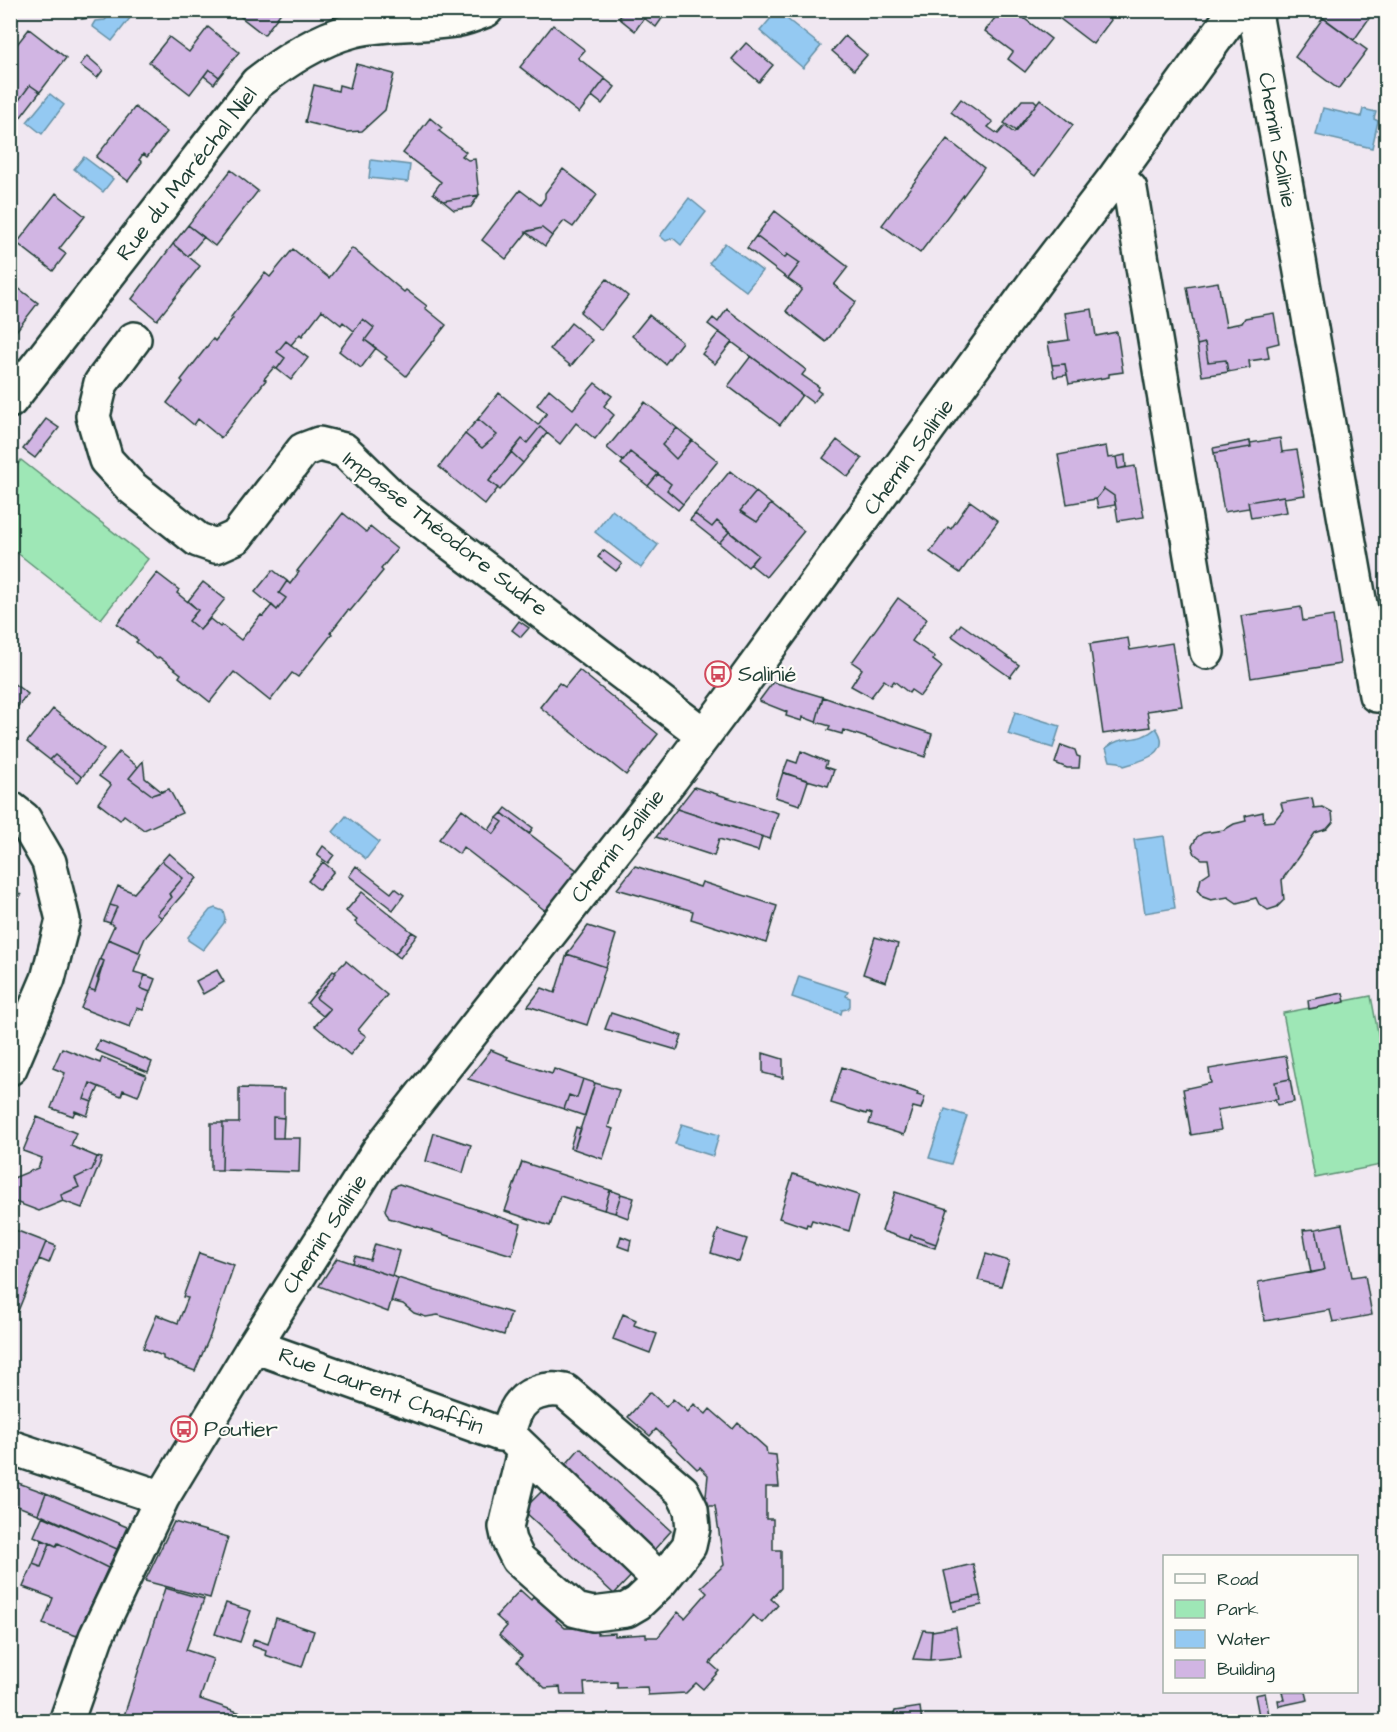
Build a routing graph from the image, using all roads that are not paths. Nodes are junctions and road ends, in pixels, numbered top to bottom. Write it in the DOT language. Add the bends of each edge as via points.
graph roads {
  1 [pos="486,10"];
  2 [pos="1236,10"];
  3 [pos="1252,10"];
  4 [pos="1116,176"];
  5 [pos="134,339"];
  6 [pos="10,401"];
  7 [pos="1207,652"];
  8 [pos="1376,695"];
  9 [pos="704,735"];
  10 [pos="10,808"];
  11 [pos="10,1068"];
  12 [pos="254,1346"];
  13 [pos="516,1442"];
  14 [pos="10,1447"];
  15 [pos="162,1498"];
  16 [pos="661,1581"];
  17 [pos="66,1722"];
  1 -- 6 [label="street, Rue du Maréchal Niel" via="456,20 354,30 290,58 257,83"];
  2 -- 4 [label="street, Chemin Salinie"];
  3 -- 8 [label="street, Chemin Salinie"];
  4 -- 7 [label="street" via="1130,189"];
  4 -- 9 [label="street, Chemin Salinie"];
  5 -- 9 [label="street, Impasse Théodore Sudre" via="101,383 93,416 106,460 131,487 198,540 216,546 236,537 303,450 319,444 344,450 397,502"];
  9 -- 12 [label="street, Chemin Salinie" via="379,1150"];
  10 -- 11 [label="street" via="24,819 49,862 63,920 48,979"];
  12 -- 13 [label="street, Rue Laurent Chaffin"];
  12 -- 15 [label="street, Chemin Salinie"];
  13 -- 16 [label="street, Rue Laurent Chaffin"];
  13 -- 16 [label="street, Rue Laurent Chaffin" via="506,1527 519,1559 576,1610 593,1614 626,1610"];
  13 -- 16 [label="street, Rue Laurent Chaffin" via="516,1409 534,1393 552,1388 565,1391 682,1491 691,1509 691,1537"];
  14 -- 15 [label="street"];
  15 -- 17 [label="street, Chemin Salinie" via="96,1637"];
}
